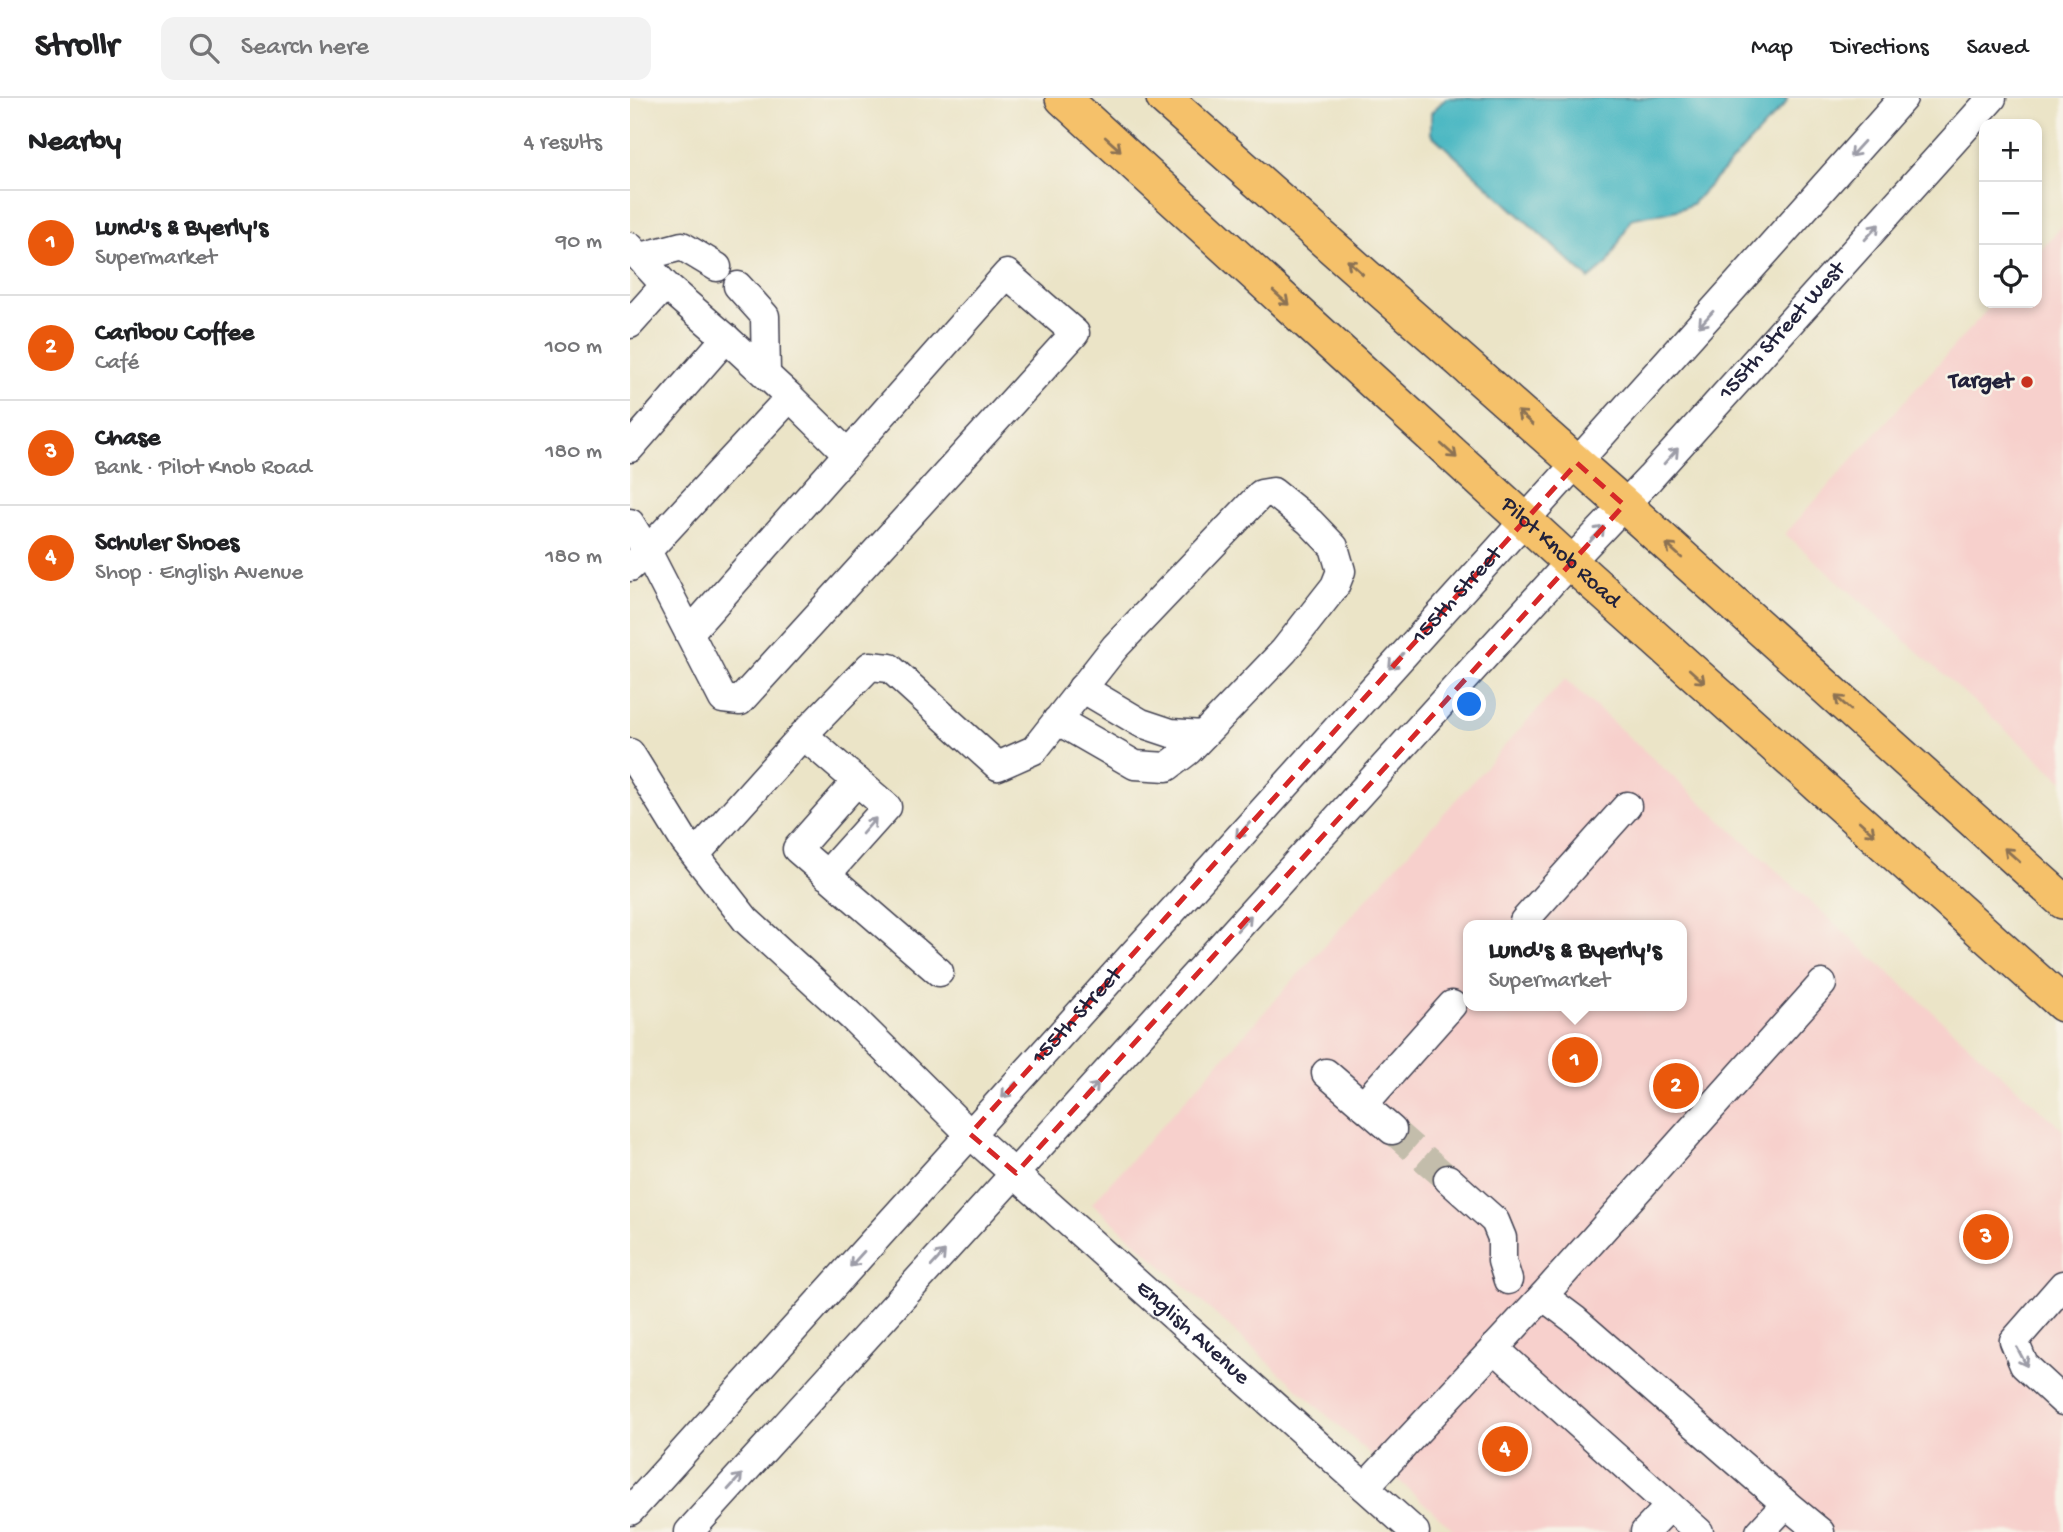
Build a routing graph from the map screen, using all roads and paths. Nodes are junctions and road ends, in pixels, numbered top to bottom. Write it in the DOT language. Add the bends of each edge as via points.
graph roads {
  1 [pos="1063,98"];
  2 [pos="1164,98"];
  3 [pos="1903,98"];
  4 [pos="1992,98"];
  5 [pos="635,252"];
  6 [pos="717,267"];
  7 [pos="665,285"];
  8 [pos="738,286"];
  9 [pos="630,324"];
  10 [pos="726,338"];
  11 [pos="766,375"];
  12 [pos="790,397"];
  13 [pos="630,447"];
  14 [pos="848,454"];
  15 [pos="1577,463"];
  16 [pos="1624,505"];
  17 [pos="1524,520"];
  18 [pos="630,523"];
  19 [pos="639,559"];
  20 [pos="1570,562"];
  21 [pos="689,633"];
  22 [pos="1082,688"];
  23 [pos="1057,720"];
  24 [pos="803,735"];
  25 [pos="1203,735"];
  26 [pos="630,753"];
  27 [pos="857,782"];
  28 [pos="1626,806"];
  29 [pos="696,854"];
  30 [pos="826,875"];
  31 [pos="2063,901"];
  32 [pos="1525,920"];
  33 [pos="939,972"];
  34 [pos="1822,984"];
  35 [pos="2063,1004"];
  36 [pos="1452,1005"];
  37 [pos="1326,1073"];
  38 [pos="1363,1105"];
  39 [pos="1392,1130"];
  40 [pos="970,1134"];
  41 [pos="1016,1173"];
  42 [pos="1448,1179"];
  43 [pos="1508,1280"];
  44 [pos="2063,1285"];
  45 [pos="1543,1296"];
  46 [pos="1494,1348"];
  47 [pos="2063,1401"];
  48 [pos="1365,1488"];
  49 [pos="1786,1504"];
  50 [pos="1670,1506"];
  51 [pos="630,1511"];
  52 [pos="689,1532"];
  53 [pos="1415,1532"];
  54 [pos="1645,1532"];
  55 [pos="1699,1532"];
  56 [pos="1760,1532"];
  57 [pos="1820,1532"];
  1 -- 17 [label="main road, Pilot Knob Road, one-way"];
  15 -- 2 [label="main road, one-way"];
  3 -- 15 [label="street, one-way"];
  16 -- 4 [label="street, 155th Street West, one-way"];
  5 -- 6 [label="street" via="682,246"];
  5 -- 7 [label="street"];
  7 -- 9 [label="street"];
  7 -- 10 [label="street"];
  8 -- 11 [label="street" via="765,316"];
  10 -- 11 [label="street"];
  10 -- 13 [label="street"];
  11 -- 12 [label="street"];
  12 -- 14 [label="street"];
  12 -- 19 [label="street"];
  14 -- 21 [label="street"];
  14 -- 21 [label="street" via="1007,274 1075,333 740,701 723,699"];
  15 -- 16 [label="main road"];
  15 -- 17 [label="street"];
  20 -- 16 [label="street, 155th Street West, one-way"];
  31 -- 16 [label="main road, one-way"];
  17 -- 20 [label="main road, Pilot Knob Road"];
  17 -- 40 [label="street, 155th Street, one-way"];
  18 -- 19 [label="street"];
  19 -- 21 [label="street"];
  20 -- 35 [label="main road, Pilot Knob Road, one-way"];
  41 -- 20 [label="street, one-way"];
  22 -- 23 [label="street"];
  22 -- 25 [label="street" via="1140,723 1171,733"];
  22 -- 25 [label="street" via="1115,647 1261,494 1273,492 1334,547 1340,572 1335,586 1283,651"];
  23 -- 24 [label="street" via="1034,750 998,766 890,668 870,666"];
  23 -- 25 [label="street" via="1135,765 1167,767"];
  24 -- 27 [label="street"];
  24 -- 29 [label="street"];
  26 -- 29 [label="street, English Avenue"];
  27 -- 30 [label="street" via="797,849"];
  30 -- 27 [label="street, one-way" via="887,807"];
  28 -- 32 [label="street"];
  29 -- 40 [label="street, English Avenue" via="746,920"];
  30 -- 33 [label="street"];
  34 -- 45 [label="street"];
  36 -- 38 [label="street"];
  37 -- 38 [label="street"];
  38 -- 39 [label="street"];
  40 -- 41 [label="street, English Avenue"];
  40 -- 51 [label="street, 155th Street, one-way"];
  41 -- 48 [label="street, English Avenue"];
  52 -- 41 [label="street, one-way"];
  42 -- 43 [label="street" via="1495,1221"];
  44 -- 47 [label="street, one-way" via="2014,1341 2024,1365"];
  45 -- 46 [label="street"];
  45 -- 49 [label="street"];
  46 -- 48 [label="street"];
  46 -- 50 [label="street"];
  48 -- 53 [label="street, English Avenue"];
  49 -- 56 [label="street"];
  49 -- 57 [label="street"];
  50 -- 54 [label="street"];
  50 -- 55 [label="street"];
}
